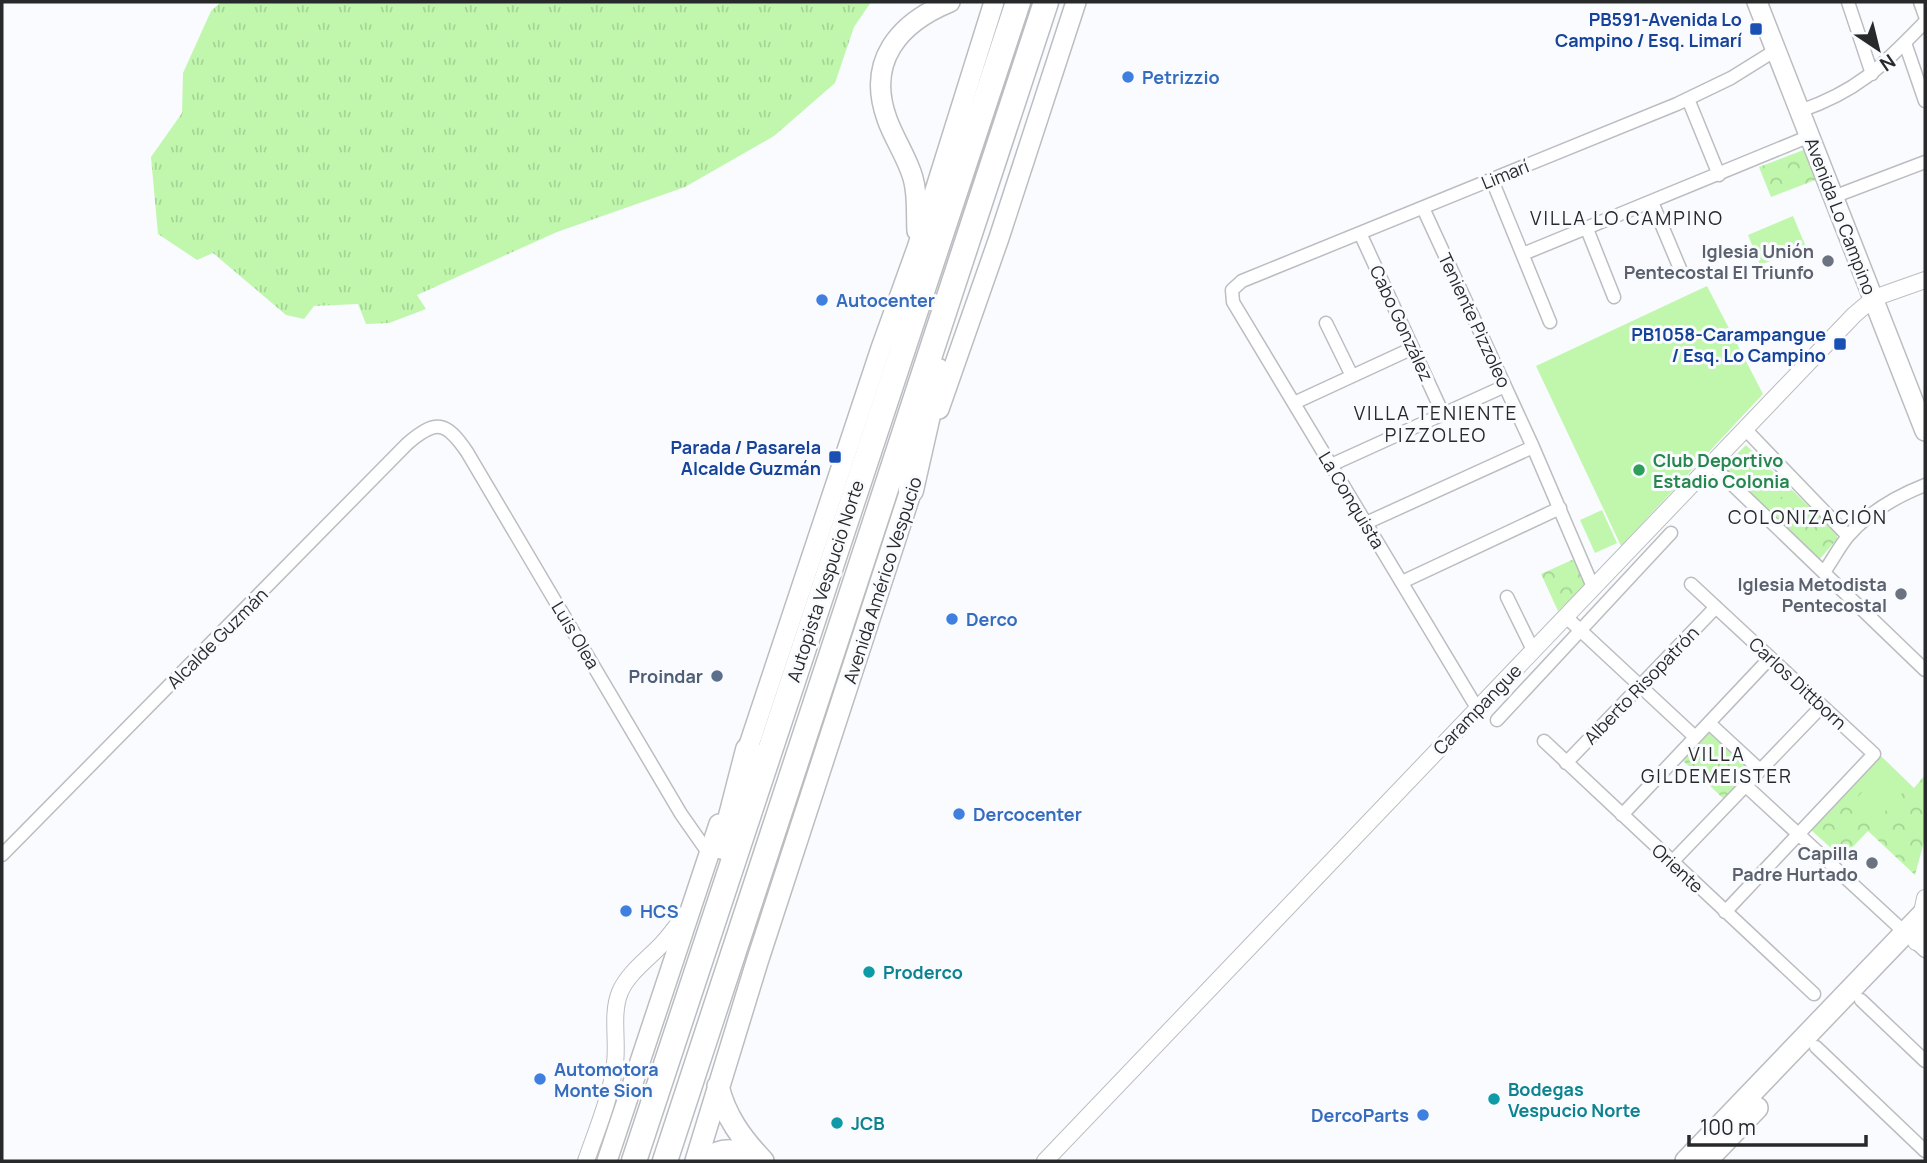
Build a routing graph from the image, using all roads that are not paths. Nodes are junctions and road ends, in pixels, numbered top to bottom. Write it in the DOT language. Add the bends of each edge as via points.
graph roads {
  1 [pos="950,2"];
  2 [pos="995,2"];
  3 [pos="1018,2"];
  4 [pos="1046,2"];
  5 [pos="1076,2"];
  6 [pos="1757,2"];
  7 [pos="1848,2"];
  8 [pos="1920,2"];
  9 [pos="1925,16"];
  10 [pos="1925,22"];
  11 [pos="1905,43"];
  12 [pos="1776,50"];
  13 [pos="1872,74"];
  14 [pos="1688,99"];
  15 [pos="1925,101"];
  16 [pos="1800,111"];
  17 [pos="1810,136"];
  18 [pos="1925,162"];
  19 [pos="1719,175"];
  20 [pos="1492,180"];
  21 [pos="1833,197"];
  22 [pos="1652,202"];
  23 [pos="1423,208"];
  24 [pos="1587,229"];
  25 [pos="1360,233"];
  26 [pos="917,248"];
  27 [pos="1523,254"];
  28 [pos="1681,271"];
  29 [pos="954,278"];
  30 [pos="1925,280"];
  31 [pos="1232,290"];
  32 [pos="1614,296"];
  33 [pos="1874,298"];
  34 [pos="1326,323"];
  35 [pos="1550,323"];
  36 [pos="1413,348"];
  37 [pos="1352,376"];
  38 [pos="1505,386"];
  39 [pos="1294,403"];
  40 [pos="1443,414"];
  41 [pos="436,425"];
  42 [pos="1745,429"];
  43 [pos="1925,430"];
  44 [pos="1533,447"];
  45 [pos="1711,464"];
  46 [pos="1331,465"];
  47 [pos="1925,485"];
  48 [pos="911,490"];
  49 [pos="1560,508"];
  50 [pos="1366,523"];
  51 [pos="1671,533"];
  52 [pos="1848,536"];
  53 [pos="1824,572"];
  54 [pos="1402,582"];
  55 [pos="1691,584"];
  56 [pos="1593,587"];
  57 [pos="1507,597"];
  58 [pos="1716,607"];
  59 [pos="1565,616"];
  60 [pos="1581,630"];
  61 [pos="1533,650"];
  62 [pos="1770,658"];
  63 [pos="1925,670"];
  64 [pos="1640,685"];
  65 [pos="1822,706"];
  66 [pos="1477,708"];
  67 [pos="1497,720"];
  68 [pos="1709,723"];
  69 [pos="1695,737"];
  70 [pos="1544,741"];
  71 [pos="748,750"];
  72 [pos="1566,763"];
  73 [pos="1760,770"];
  74 [pos="1745,785"];
  75 [pos="1622,815"];
  76 [pos="1798,834"];
  77 [pos="709,854"];
  78 [pos="2,855"];
  79 [pos="1672,862"];
  80 [pos="690,909"];
  81 [pos="1725,912"];
  82 [pos="1920,926"];
  83 [pos="699,963"];
  84 [pos="1814,994"];
  85 [pos="1861,1000"];
  86 [pos="1816,1048"];
  87 [pos="1925,1061"];
  88 [pos="718,1085"];
  89 [pos="1925,1151"];
  90 [pos="586,1161"];
  91 [pos="607,1161"];
  92 [pos="634,1161"];
  93 [pos="665,1161"];
  94 [pos="696,1161"];
  95 [pos="703,1161"];
  96 [pos="760,1161"];
  97 [pos="1045,1161"];
  98 [pos="1685,1161"];
  99 [pos="1706,1161"];
  1 -- 26 [label="main road" via="922,15 900,34 882,73 884,109 914,183"];
  2 -- 26 [label="main road"];
  3 -- 83 [label="highway, Autopista Vespucio Norte"];
  4 -- 29 [label="highway, Autopista Vespucio Norte"];
  5 -- 48 [label="main road, Avenida Américo Vespucio"];
  6 -- 12 [label="main road, Avenida Lo Campino"];
  7 -- 13 [label="street"];
  8 -- 9 [label="street"];
  10 -- 11 [label="street"];
  11 -- 13 [label="street"];
  11 -- 15 [label="street"];
  12 -- 14 [label="street, Limarí"];
  12 -- 16 [label="main road, Avenida Lo Campino"];
  13 -- 16 [label="street" via="1838,96"];
  14 -- 19 [label="street"];
  14 -- 20 [label="street, Limarí"];
  16 -- 17 [label="main road, Avenida Lo Campino"];
  17 -- 19 [label="street"];
  17 -- 21 [label="main road, Avenida Lo Campino"];
  18 -- 21 [label="street"];
  19 -- 22 [label="street"];
  20 -- 23 [label="street, Limarí"];
  20 -- 27 [label="street"];
  21 -- 33 [label="main road, Avenida Lo Campino"];
  22 -- 24 [label="street"];
  22 -- 28 [label="street"];
  23 -- 25 [label="street, Limarí"];
  23 -- 38 [label="street, Teniente Pizzoleo"];
  24 -- 27 [label="street"];
  24 -- 32 [label="street"];
  25 -- 31 [label="street, Limarí" via="1242,281"];
  25 -- 36 [label="street, Cabo González"];
  26 -- 71 [label="main road"];
  27 -- 35 [label="street"];
  29 -- 48 [label="highway"];
  29 -- 93 [label="highway, Autopista Vespucio Norte"];
  30 -- 33 [label="street, Carampangue"];
  31 -- 39 [label="street, La Conquista" via="1233,302"];
  33 -- 42 [label="street, Carampangue"];
  33 -- 43 [label="main road, Avenida Lo Campino"];
  34 -- 37 [label="street"];
  36 -- 37 [label="street"];
  36 -- 40 [label="street, Cabo González"];
  37 -- 39 [label="street"];
  38 -- 40 [label="street"];
  38 -- 44 [label="street, Teniente Pizzoleo"];
  39 -- 46 [label="street, La Conquista"];
  40 -- 46 [label="street"];
  41 -- 77 [label="street, Luis Olea" via="453,433 467,453"];
  41 -- 78 [label="street, Alcalde Guzmán" via="407,444"];
  42 -- 45 [label="street, Carampangue"];
  42 -- 52 [label="street"];
  44 -- 49 [label="street, Teniente Pizzoleo"];
  44 -- 50 [label="street"];
  45 -- 53 [label="street"];
  45 -- 56 [label="street, Carampangue"];
  46 -- 50 [label="street, La Conquista"];
  47 -- 52 [label="street" via="1877,510"];
  48 -- 88 [label="main road, Avenida Américo Vespucio"];
  49 -- 54 [label="street"];
  49 -- 56 [label="street, Teniente Pizzoleo"];
  50 -- 54 [label="street, La Conquista"];
  51 -- 60 [label="street, Carampangue"];
  52 -- 53 [label="street"];
  53 -- 63 [label="street"];
  54 -- 66 [label="street, La Conquista"];
  55 -- 58 [label="street, Carlos Dittborn"];
  56 -- 59 [label="street, Carampangue"];
  57 -- 61 [label="street"];
  58 -- 62 [label="street, Carlos Dittborn"];
  58 -- 64 [label="street, Alberto Risopatrón"];
  59 -- 60 [label="street"];
  59 -- 61 [label="street, Carampangue"];
  60 -- 64 [label="street"];
  60 -- 67 [label="street, Carampangue"];
  61 -- 66 [label="street, Carampangue"];
  62 -- 65 [label="street, Carlos Dittborn"];
  62 -- 68 [label="street"];
  64 -- 69 [label="street"];
  64 -- 72 [label="street, Alberto Risopatrón"];
  65 -- 73 [label="street"];
  65 -- 76 [label="street, Carlos Dittborn" via="1874,754"];
  66 -- 97 [label="street, Carampangue"];
  68 -- 69 [label="street"];
  68 -- 73 [label="street"];
  69 -- 75 [label="street"];
  70 -- 72 [label="street, Oriente"];
  71 -- 77 [label="main road"];
  71 -- 83 [label="highway"];
  72 -- 75 [label="street, Oriente"];
  73 -- 74 [label="street"];
  74 -- 76 [label="street"];
  74 -- 79 [label="street"];
  75 -- 79 [label="street, Oriente"];
  76 -- 81 [label="street"];
  76 -- 82 [label="street"];
  77 -- 80 [label="main road"];
  79 -- 81 [label="street, Oriente"];
  80 -- 90 [label="street" via="620,993 614,1071"];
  80 -- 91 [label="main road"];
  81 -- 84 [label="street, Oriente"];
  82 -- 85 [label="main road"];
  82 -- 98 [label="main road"];
  83 -- 92 [label="highway, Autopista Vespucio Norte"];
  85 -- 86 [label="main road"];
  85 -- 87 [label="street"];
  86 -- 89 [label="street"];
  86 -- 99 [label="main road"];
  88 -- 94 [label="main road, Avenida Américo Vespucio"];
  88 -- 96 [label="main road" via="735,1127"];
  95 -- 96 [label="main road" via="730,1150"];
}
